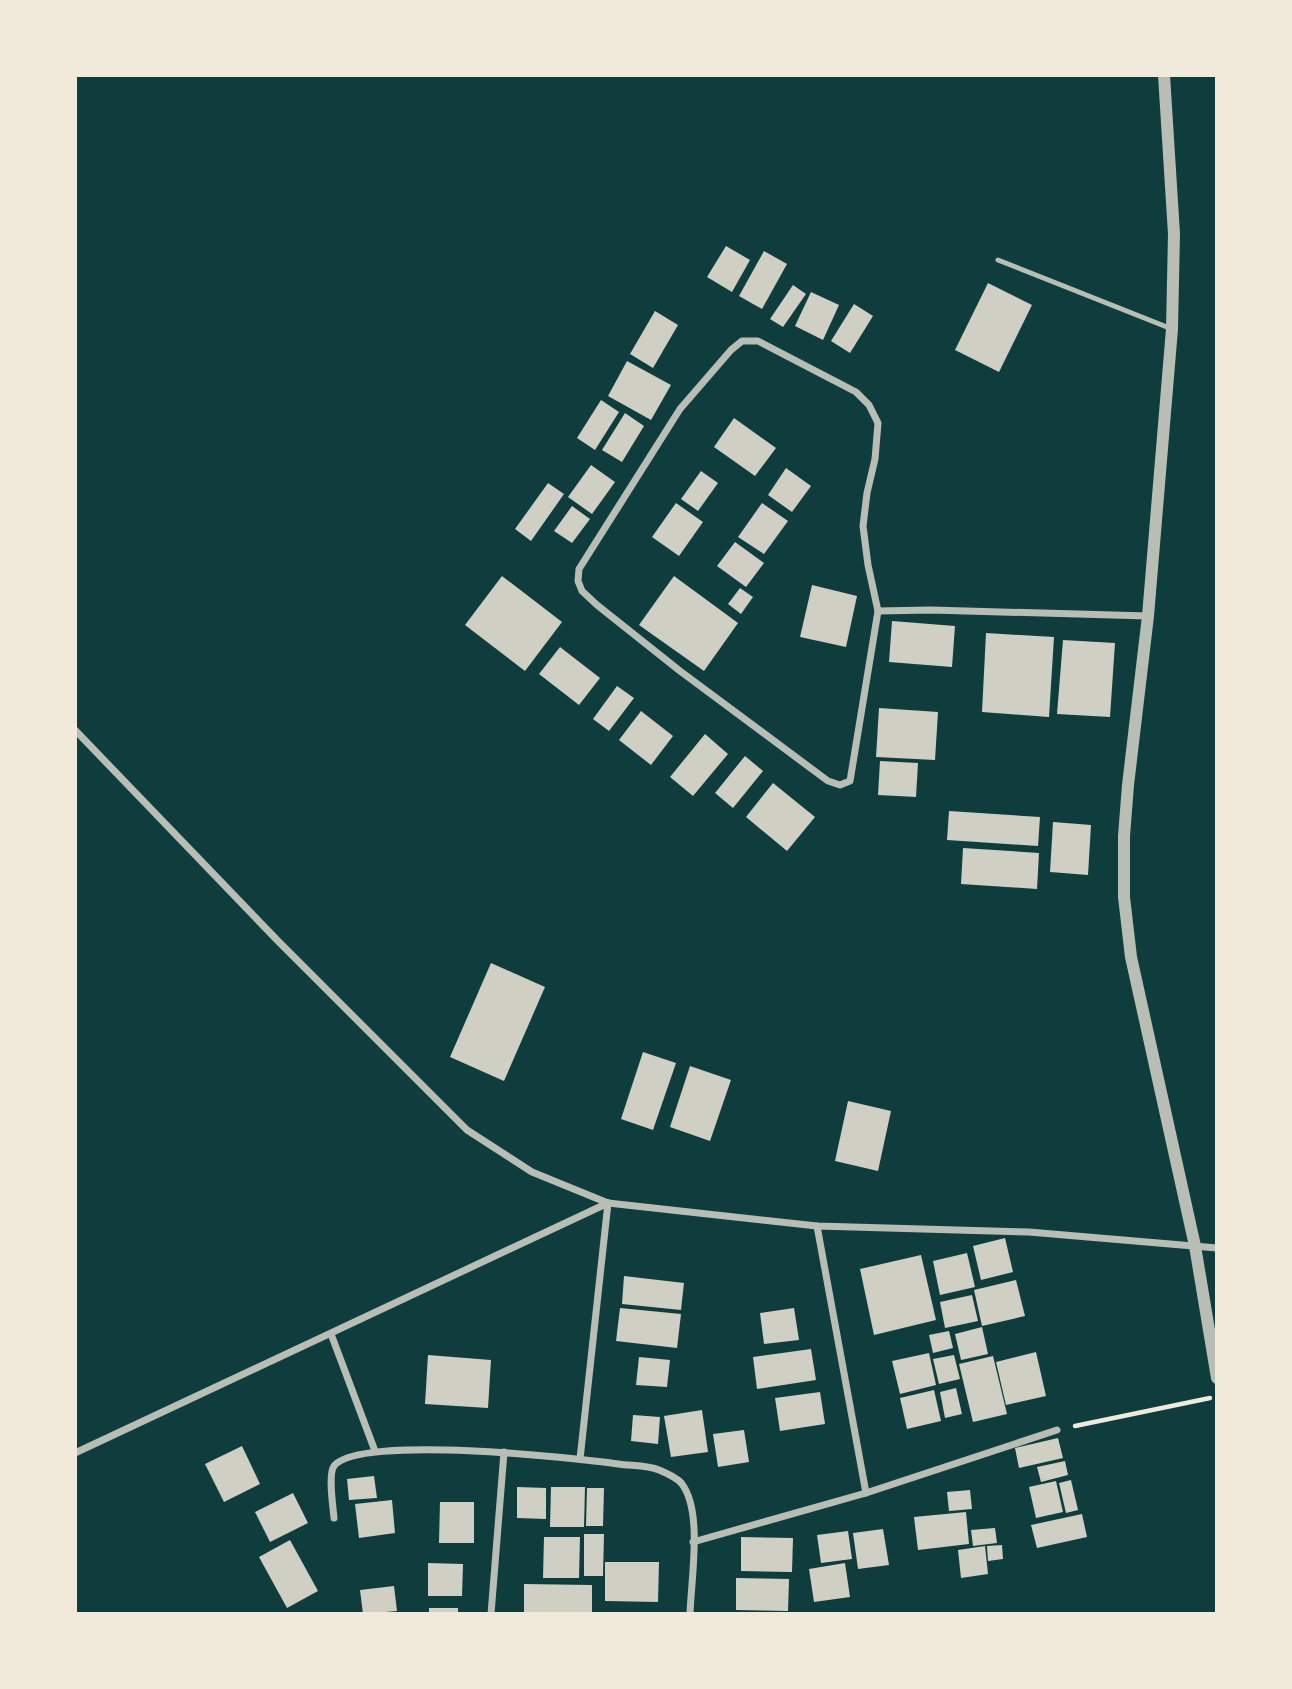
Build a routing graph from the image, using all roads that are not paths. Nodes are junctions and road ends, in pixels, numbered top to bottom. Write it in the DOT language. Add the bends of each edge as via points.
graph roads {
  1 [pos="1164,75"];
  2 [pos="998,260"];
  3 [pos="1172,329"];
  4 [pos="877,611"];
  5 [pos="1148,616"];
  6 [pos="75,730"];
  7 [pos="78,739"];
  8 [pos="608,1203"];
  9 [pos="817,1226"];
  10 [pos="1195,1246"];
  11 [pos="1217,1248"];
  12 [pos="331,1334"];
  13 [pos="1217,1378"];
  14 [pos="1057,1430"];
  15 [pos="375,1451"];
  16 [pos="504,1452"];
  17 [pos="75,1453"];
  18 [pos="580,1459"];
  19 [pos="866,1493"];
  20 [pos="334,1518"];
  21 [pos="693,1542"];
  22 [pos="491,1614"];
  23 [pos="690,1614"];
  1 -- 3 [label="street" via="1174,234"];
  2 -- 3 [label="lane"];
  3 -- 5 [label="street"];
  4 -- 4 [label="street" via="863,526 878,423 856,392 758,341 742,341 680,409 579,569 582,591 680,671 840,785 850,781 854,764"];
  4 -- 5 [label="street"];
  5 -- 10 [label="street" via="1128,785 1125,897 1131,957"];
  6 -- 7 [label="street"];
  7 -- 8 [label="street" via="467,1130 532,1172"];
  8 -- 9 [label="street"];
  8 -- 12 [label="street"];
  8 -- 18 [label="street"];
  9 -- 10 [label="street" via="1028,1232"];
  9 -- 19 [label="street"];
  10 -- 11 [label="street"];
  10 -- 13 [label="street"];
  12 -- 15 [label="street"];
  12 -- 17 [label="street"];
  14 -- 19 [label="street"];
  15 -- 16 [label="street"];
  15 -- 20 [label="street" via="334,1466"];
  16 -- 18 [label="street"];
  16 -- 22 [label="street"];
  18 -- 21 [label="street" via="657,1469 681,1482 692,1504"];
  19 -- 21 [label="street"];
  21 -- 23 [label="street"];
}
